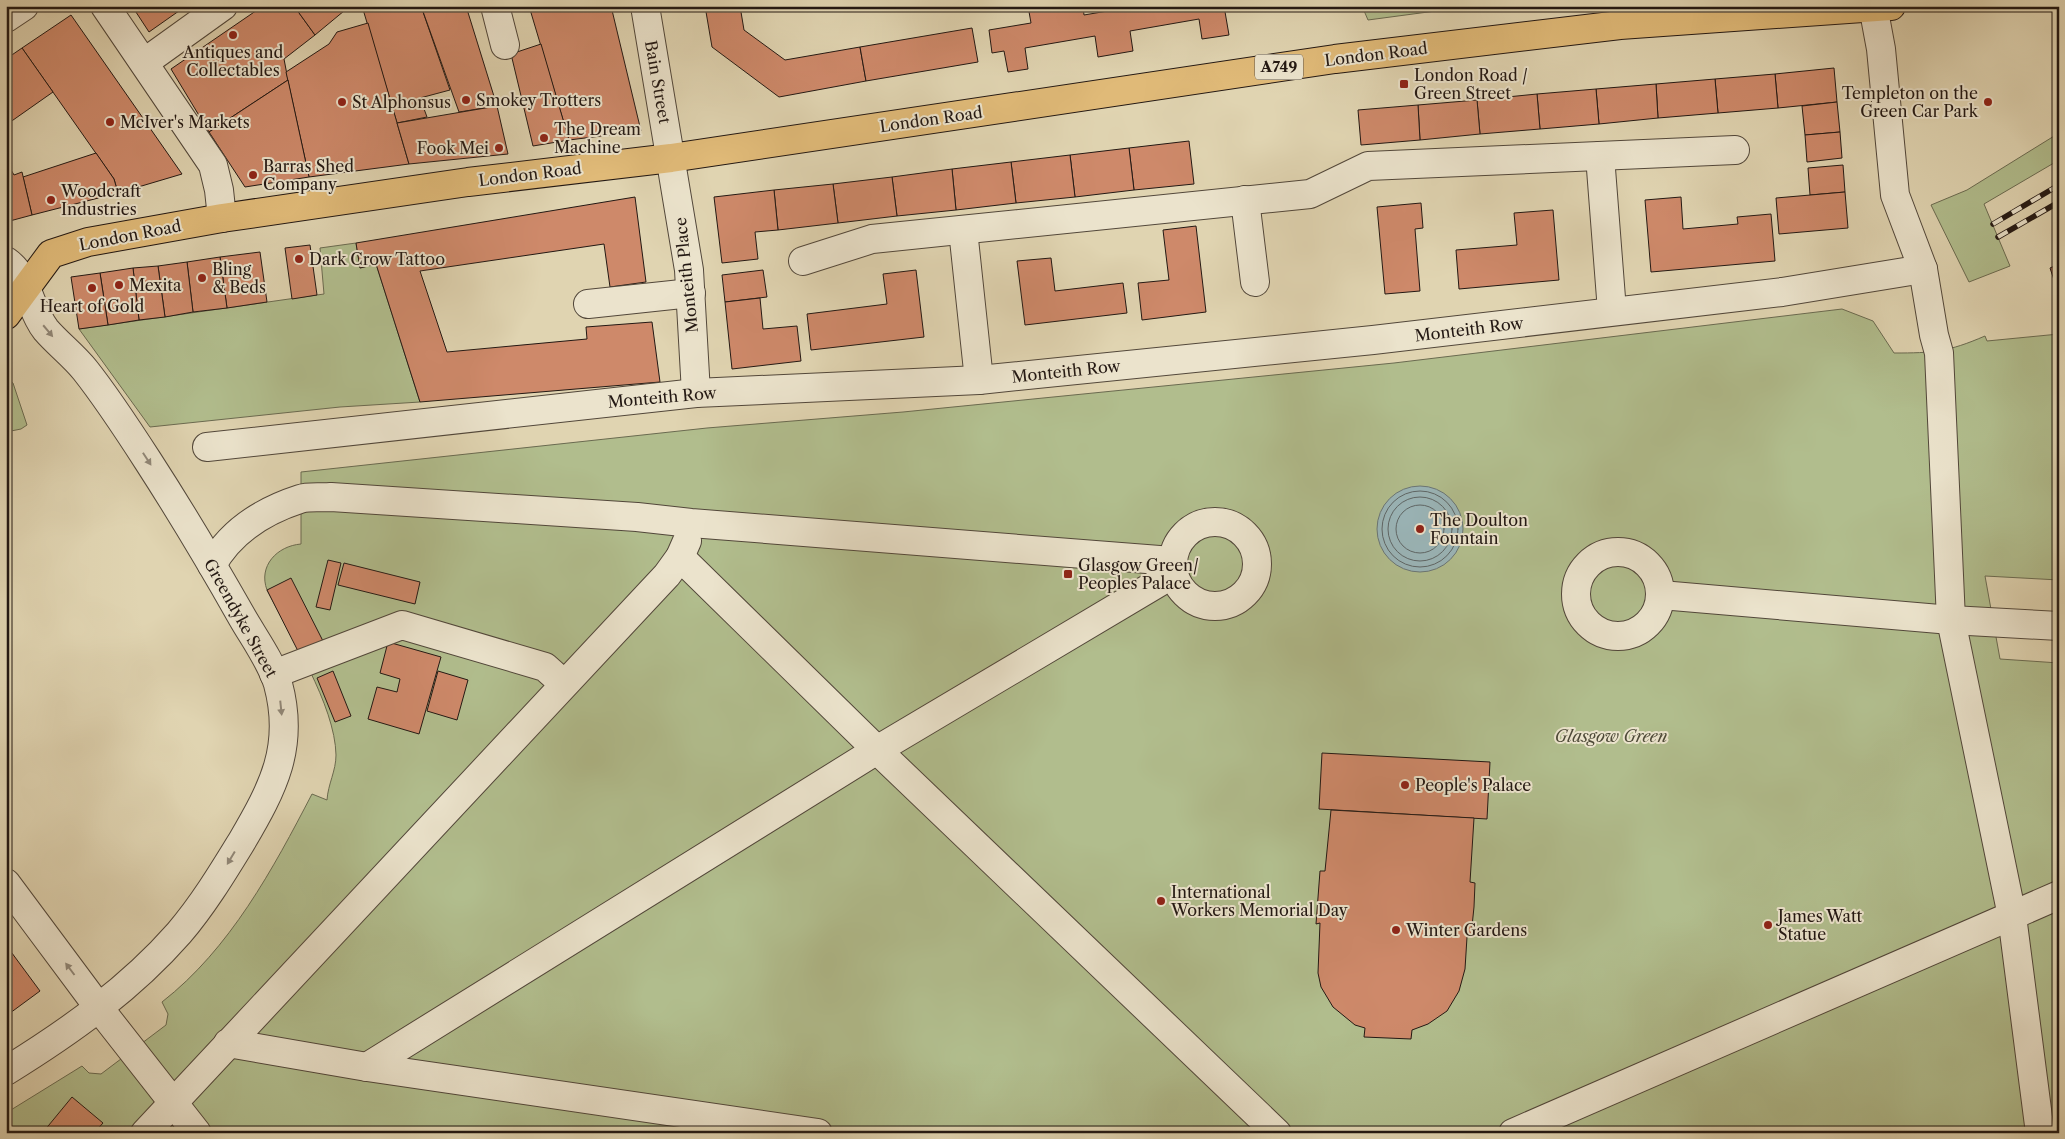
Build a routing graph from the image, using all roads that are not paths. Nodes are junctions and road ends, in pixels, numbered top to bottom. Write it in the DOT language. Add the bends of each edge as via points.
graph roads {
  1 [pos="24,6"];
  2 [pos="105,6"];
  3 [pos="223,6"];
  4 [pos="495,6"];
  5 [pos="645,6"];
  6 [pos="1879,7"];
  7 [pos="6,18"];
  8 [pos="505,45"];
  9 [pos="145,62"];
  10 [pos="1735,150"];
  11 [pos="1600,156"];
  12 [pos="672,158"];
  13 [pos="1245,200"];
  14 [pos="222,218"];
  15 [pos="963,230"];
  16 [pos="6,261"];
  17 [pos="803,261"];
  18 [pos="1923,269"];
  19 [pos="1255,282"];
  20 [pos="26,288"];
  21 [pos="691,294"];
  22 [pos="588,304"];
  23 [pos="1612,311"];
  24 [pos="6,315"];
  25 [pos="979,380"];
  26 [pos="696,393"];
  27 [pos="207,447"];
  28 [pos="691,523"];
  29 [pos="680,557"];
  30 [pos="212,565"];
  31 [pos="1661,595"];
  32 [pos="1951,620"];
  33 [pos="2059,626"];
  34 [pos="274,674"];
  35 [pos="564,684"];
  36 [pos="877,750"];
  37 [pos="6,883"];
  38 [pos="2059,895"];
  39 [pos="2012,916"];
  40 [pos="99,1008"];
  41 [pos="228,1043"];
  42 [pos="367,1067"];
  43 [pos="6,1071"];
  44 [pos="174,1102"];
  45 [pos="145,1133"];
  46 [pos="197,1133"];
  47 [pos="818,1133"];
  48 [pos="1277,1133"];
  49 [pos="1513,1133"];
  50 [pos="2040,1133"];
  1 -- 7 [label="street"];
  2 -- 9 [label="street"];
  3 -- 9 [label="street"];
  4 -- 8 [label="street"];
  5 -- 12 [label="street, Bain Street"];
  6 -- 12 [label="main road, London Road / A749" via="1620,25 1335,59"];
  6 -- 18 [label="street" via="1894,195"];
  9 -- 14 [label="street" via="213,165"];
  10 -- 11 [label="street"];
  11 -- 13 [label="street" via="1368,166 1310,194"];
  11 -- 23 [label="street"];
  12 -- 14 [label="main road, London Road / A749" via="468,182"];
  12 -- 21 [label="street, Monteith Place"];
  13 -- 15 [label="street"];
  13 -- 19 [label="street"];
  14 -- 20 [label="main road, London Road / A749" via="88,242 62,250 51,254"];
  15 -- 17 [label="street" via="872,239"];
  15 -- 25 [label="street"];
  16 -- 20 [label="street, Greendyke Street" via="16,268"];
  18 -- 23 [label="street, Monteith Row" via="1782,292"];
  18 -- 32 [label="street" via="1939,352"];
  20 -- 24 [label="main road, London Road / A749"];
  20 -- 30 [label="street, Greendyke Street, one-way" via="33,309 46,330 72,355 114,408"];
  21 -- 22 [label="street"];
  21 -- 26 [label="street, Monteith Place"];
  23 -- 25 [label="street, Monteith Row" via="1373,340"];
  25 -- 26 [label="street, Monteith Row"];
  26 -- 27 [label="street, Monteith Row"];
  28 -- 29 [label="street"];
  28 -- 30 [label="street" via="331,497 301,499 251,522 222,548"];
  28 -- 36 [label="street" via="1173,567"];
  29 -- 35 [label="street"];
  29 -- 36 [label="street"];
  30 -- 34 [label="street, Greendyke Street"];
  31 -- 32 [label="street"];
  32 -- 33 [label="street"];
  32 -- 39 [label="street"];
  34 -- 35 [label="street" via="402,625 539,665"];
  34 -- 40 [label="street, Greendyke Street, one-way" via="281,706 282,756 278,772 257,815 226,867 181,931"];
  35 -- 41 [label="street"];
  36 -- 42 [label="street"];
  36 -- 48 [label="street"];
  40 -- 37 [label="street, one-way"];
  38 -- 39 [label="street"];
  39 -- 49 [label="street"];
  39 -- 50 [label="street"];
  40 -- 43 [label="street, Greendyke Street"];
  40 -- 44 [label="street"];
  41 -- 42 [label="street"];
  41 -- 44 [label="street"];
  42 -- 47 [label="street"];
  44 -- 45 [label="street"];
  44 -- 46 [label="street"];
}
